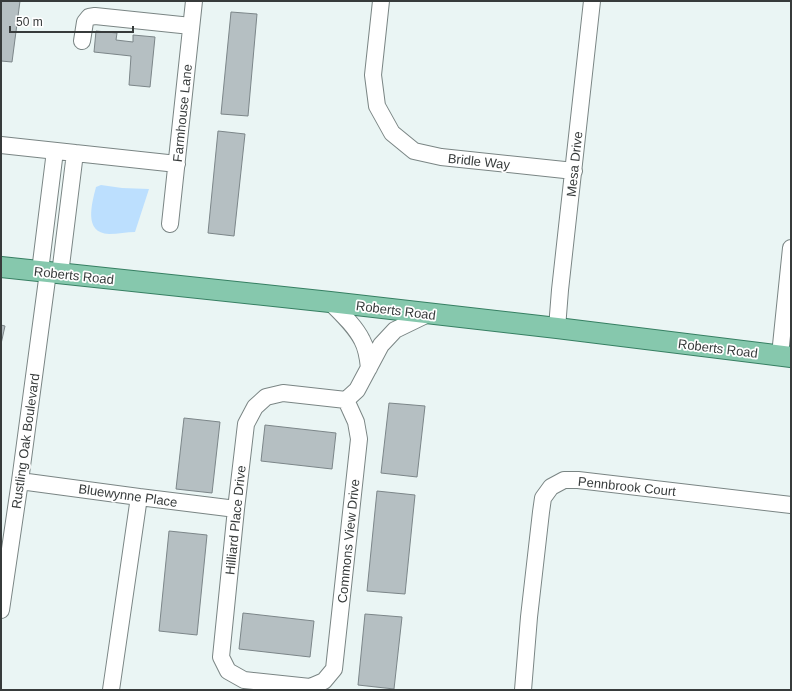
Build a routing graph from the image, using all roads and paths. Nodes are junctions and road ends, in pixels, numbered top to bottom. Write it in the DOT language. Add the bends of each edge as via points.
graph roads {
  1 [pos="194,1"];
  2 [pos="382,1"];
  3 [pos="592,1"];
  4 [pos="191,26"];
  5 [pos="82,41"];
  6 [pos="1,145"];
  7 [pos="55,151"];
  8 [pos="75,153"];
  9 [pos="177,164"];
  10 [pos="574,171"];
  11 [pos="170,224"];
  12 [pos="791,248"];
  13 [pos="1,267"];
  14 [pos="49,272"];
  15 [pos="330,302"];
  16 [pos="428,314"];
  17 [pos="557,328"];
  18 [pos="786,356"];
  19 [pos="369,368"];
  20 [pos="346,400"];
  21 [pos="20,481"];
  22 [pos="139,498"];
  23 [pos="791,505"];
  24 [pos="236,509"];
  25 [pos="1,610"];
  26 [pos="324,681"];
  27 [pos="112,690"];
  28 [pos="523,690"];
  1 -- 4 [label="street, Farmhouse Lane"];
  2 -- 10 [label="street, Bridle Way" via="373,75 377,106 392,133 414,151 441,157"];
  3 -- 10 [label="street, Mesa Drive"];
  4 -- 5 [label="street" via="95,16 89,17 85,22"];
  4 -- 9 [label="street, Farmhouse Lane"];
  6 -- 7 [label="street"];
  7 -- 8 [label="street"];
  7 -- 14 [label="street"];
  8 -- 9 [label="street"];
  8 -- 14 [label="street"];
  9 -- 11 [label="street, Farmhouse Lane"];
  10 -- 17 [label="street, Mesa Drive"];
  12 -- 18 [label="street"];
  13 -- 14 [label="main road, Roberts Road"];
  14 -- 15 [label="main road, Roberts Road"];
  14 -- 21 [label="street, Rustling Oak Boulevard"];
  15 -- 16 [label="main road, Roberts Road"];
  15 -- 19 [label="street" via="353,326 362,340"];
  16 -- 17 [label="main road, Roberts Road"];
  16 -- 19 [label="street" via="395,330 381,345"];
  17 -- 18 [label="main road, Roberts Road"];
  19 -- 20 [label="street" via="357,390"];
  20 -- 24 [label="street, Hilliard Place Drive" via="283,393 266,397 255,408 246,424"];
  20 -- 26 [label="street, Commons View Drive" via="356,422 359,439 334,669"];
  21 -- 22 [label="street, Bluewynne Place"];
  21 -- 25 [label="street, Rustling Oak Boulevard"];
  22 -- 24 [label="street, Bluewynne Place"];
  22 -- 27 [label="street"];
  23 -- 28 [label="street, Pennbrook Court" via="578,480 564,480 551,487 543,498 541,512"];
  24 -- 26 [label="street, Hilliard Place Drive" via="221,657 228,671 244,680 252,681 310,687"];
}
